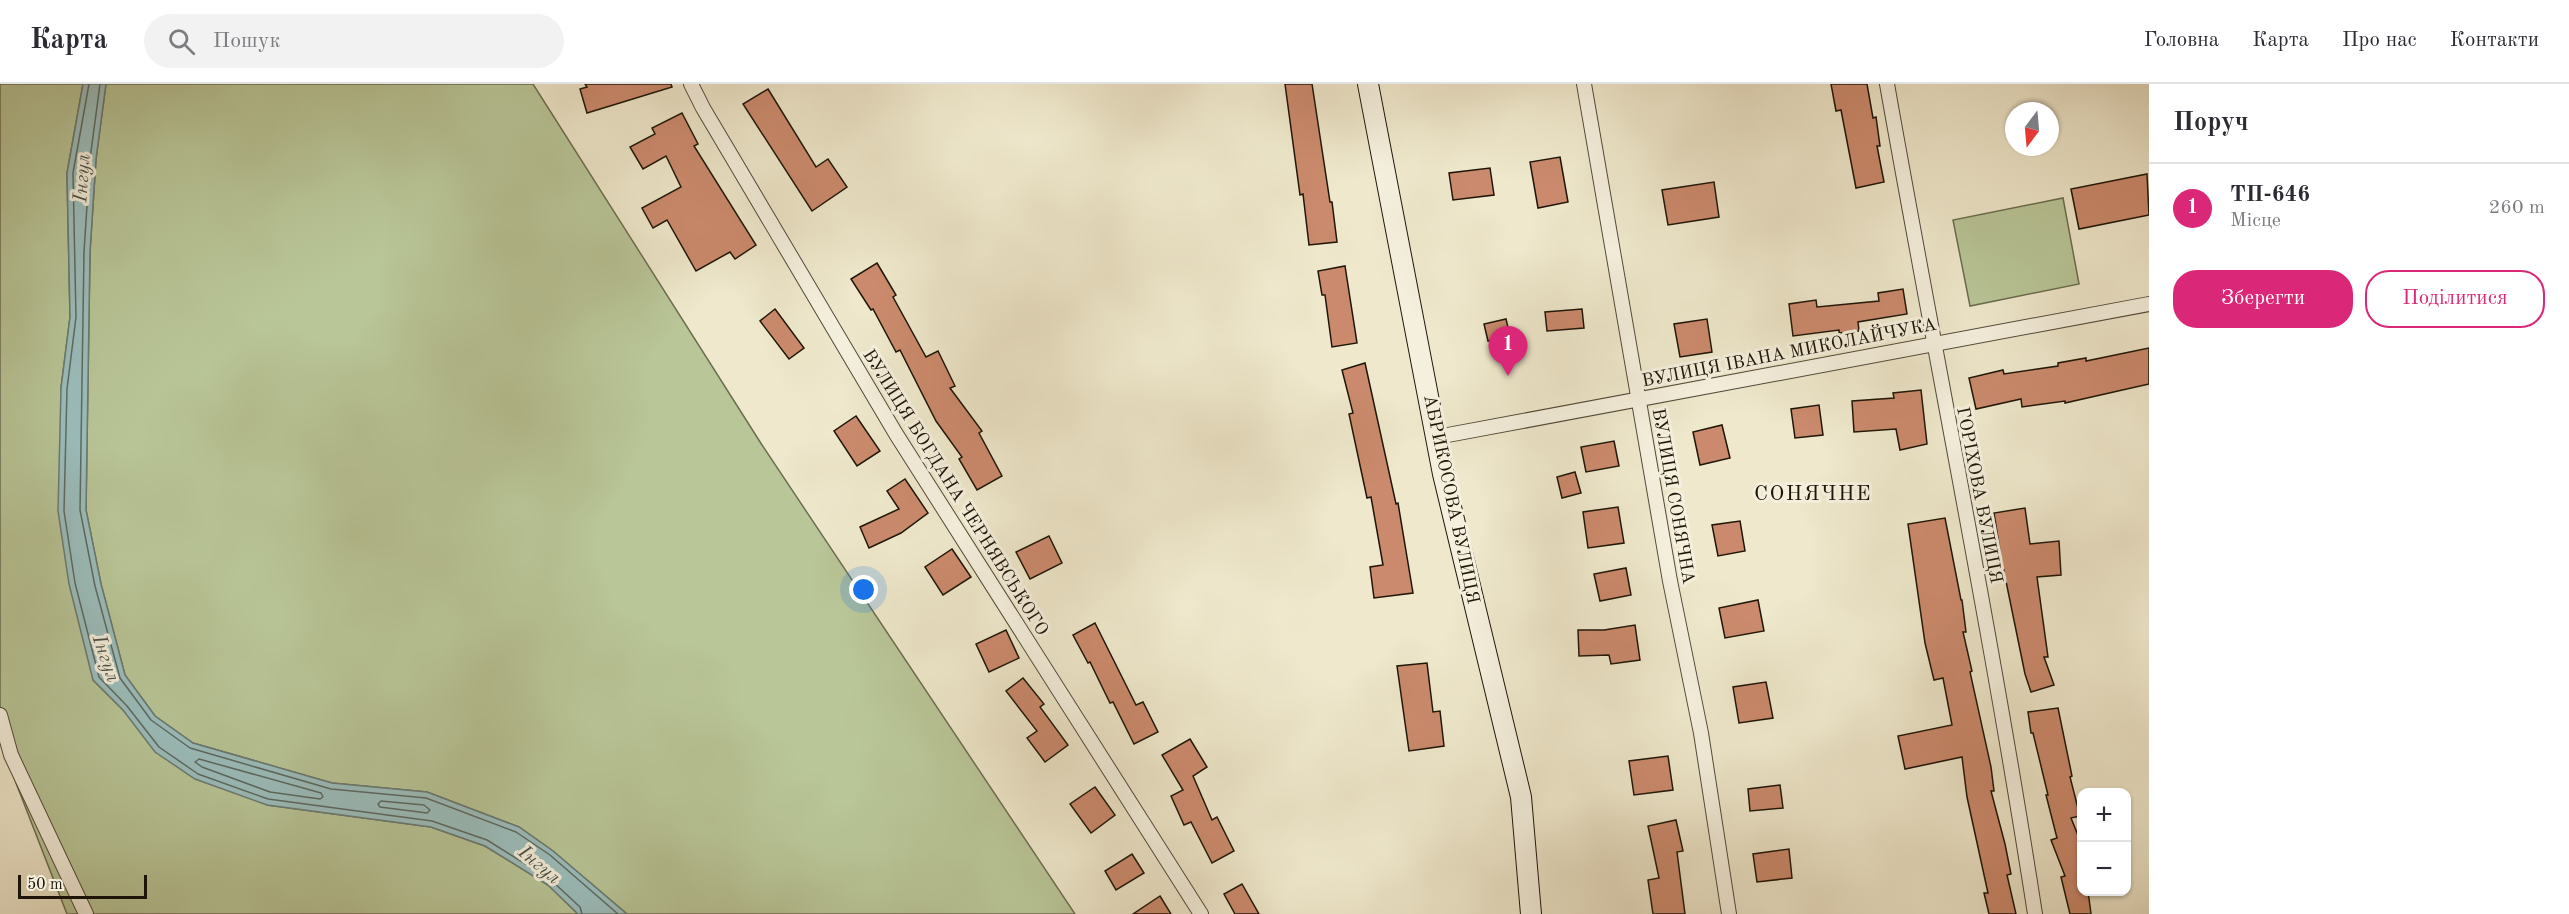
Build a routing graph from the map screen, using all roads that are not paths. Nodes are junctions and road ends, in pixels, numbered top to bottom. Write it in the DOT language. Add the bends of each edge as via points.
graph roads {
  1 [pos="691,84"];
  2 [pos="1368,84"];
  3 [pos="1584,84"];
  4 [pos="1887,84"];
  5 [pos="2149,304"];
  6 [pos="1933,344"];
  7 [pos="1639,399"];
  8 [pos="1437,437"];
  9 [pos="0,715"];
  10 [pos="86,914"];
  11 [pos="1201,914"];
  12 [pos="1531,914"];
  13 [pos="1729,914"];
  14 [pos="2035,914"];
  1 -- 11 [label="street, ВУЛИЦЯ БОГДАНА ЧЕРНЯВСЬКОГО" via="896,434"];
  2 -- 8 [label="street, АБРИКОСОВА ВУЛИЦЯ"];
  3 -- 7 [label="street, ВУЛИЦЯ СОНЯЧНА"];
  4 -- 6 [label="street, ГОРІХОВА ВУЛИЦЯ"];
  5 -- 6 [label="street, ВУЛИЦЯ ІВАНА МИКОЛАЙЧУКА"];
  6 -- 7 [label="street, ВУЛИЦЯ ІВАНА МИКОЛАЙЧУКА"];
  6 -- 14 [label="street, ГОРІХОВА ВУЛИЦЯ" via="2008,742"];
  7 -- 8 [label="street, ВУЛИЦЯ ІВАНА МИКОЛАЙЧУКА"];
  7 -- 13 [label="street, ВУЛИЦЯ СОНЯЧНА" via="1701,733"];
  8 -- 12 [label="street, АБРИКОСОВА ВУЛИЦЯ" via="1521,797"];
  9 -- 10 [label="street" via="11,755"];
}
